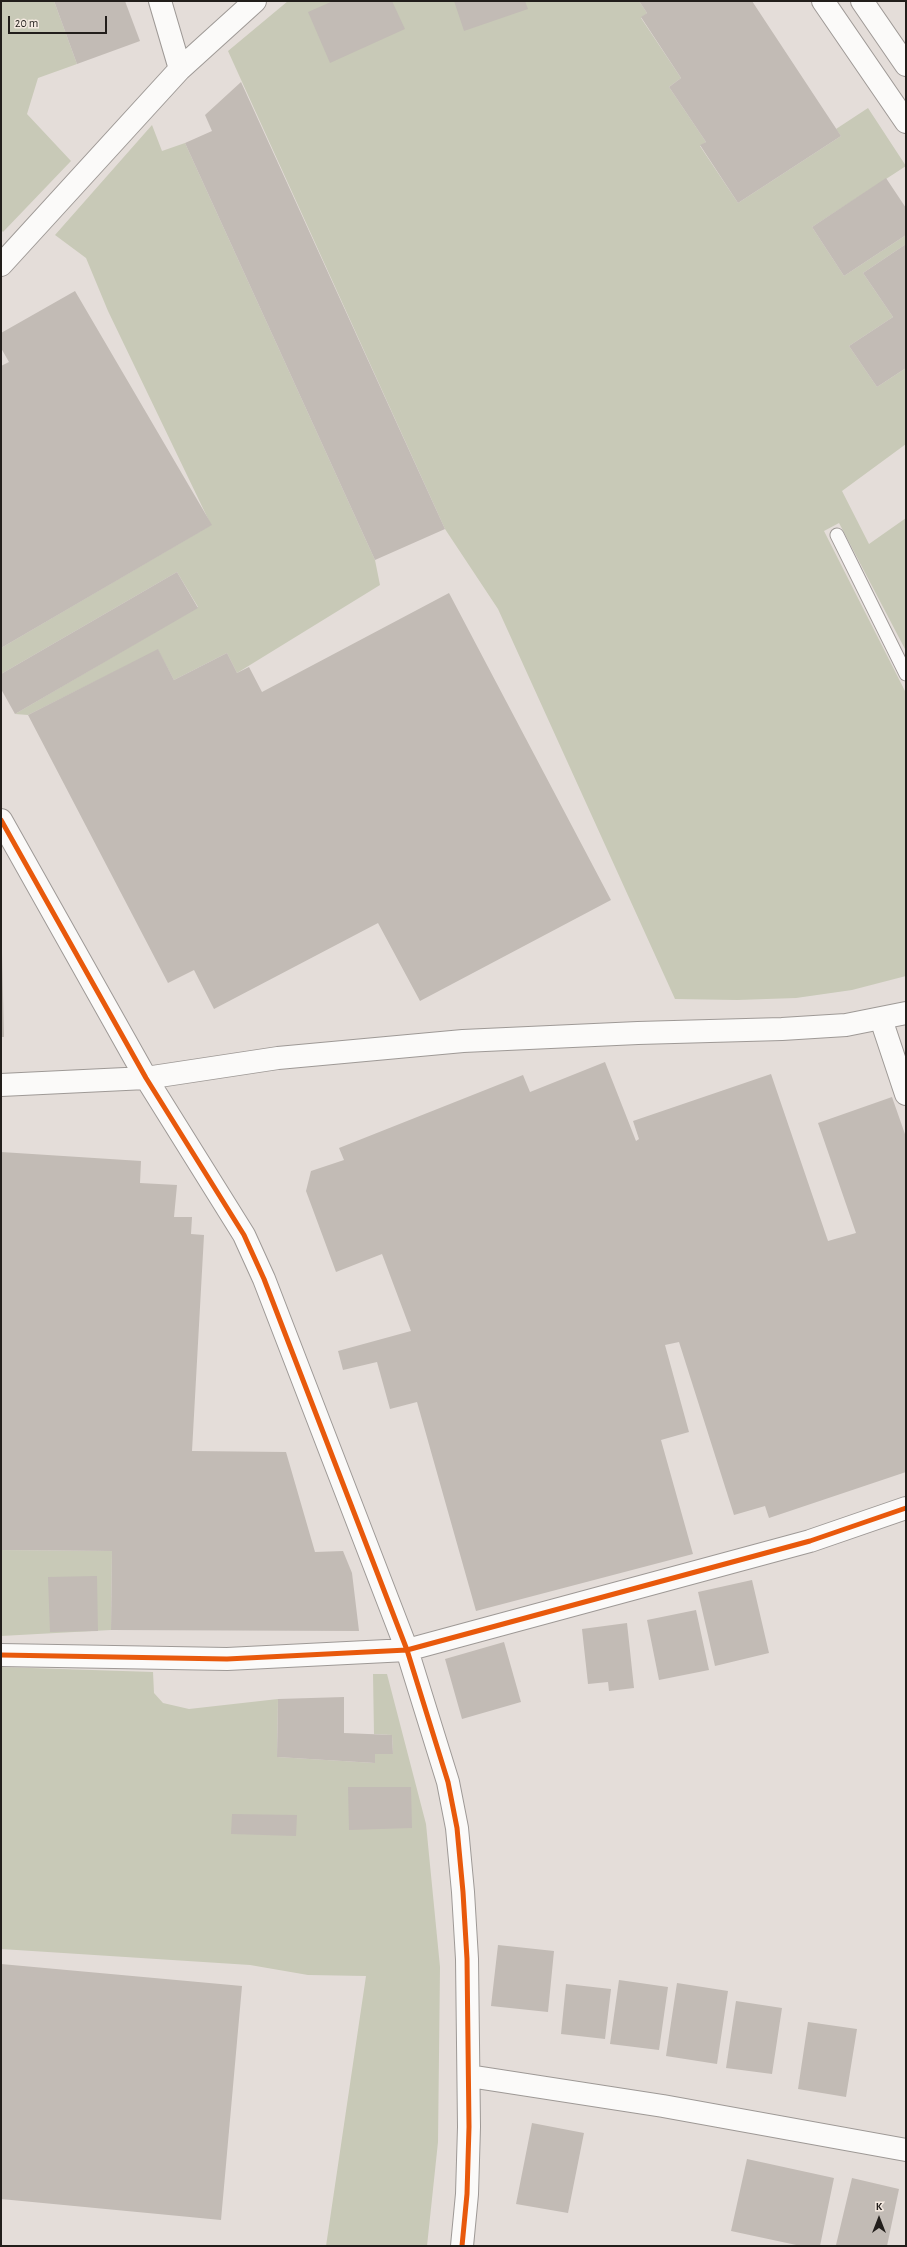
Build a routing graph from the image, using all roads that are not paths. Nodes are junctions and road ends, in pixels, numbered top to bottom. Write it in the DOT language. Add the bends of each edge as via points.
graph roads {
  1 [pos="160,1"];
  2 [pos="255,1"];
  3 [pos="823,1"];
  4 [pos="862,1"];
  5 [pos="906,65"];
  6 [pos="180,69"];
  7 [pos="906,122"];
  8 [pos="1,266"];
  9 [pos="837,535"];
  10 [pos="906,674"];
  11 [pos="1,820"];
  12 [pos="906,1013"];
  13 [pos="881,1019"];
  14 [pos="146,1078"];
  15 [pos="1,1085"];
  16 [pos="906,1094"];
  17 [pos="906,1508"];
  18 [pos="407,1650"];
  19 [pos="1,1655"];
  20 [pos="469,2076"];
  21 [pos="906,2150"];
  22 [pos="462,2246"];
  1 -- 6 [label="street"];
  2 -- 6 [label="street"];
  3 -- 7 [label="street"];
  4 -- 5 [label="street"];
  6 -- 8 [label="street"];
  9 -- 10 [label="lane"];
  11 -- 14 [label="street"];
  12 -- 13 [label="street"];
  13 -- 14 [label="street" via="846,1025 782,1029 463,1042 278,1058"];
  13 -- 16 [label="street"];
  14 -- 15 [label="street"];
  14 -- 18 [label="street" via="244,1235 264,1279"];
  17 -- 18 [label="street" via="810,1541"];
  18 -- 19 [label="street" via="228,1659"];
  18 -- 20 [label="street" via="448,1782 457,1828 464,1906"];
  20 -- 21 [label="street" via="664,2106"];
  20 -- 22 [label="street" via="467,2194"];
}
